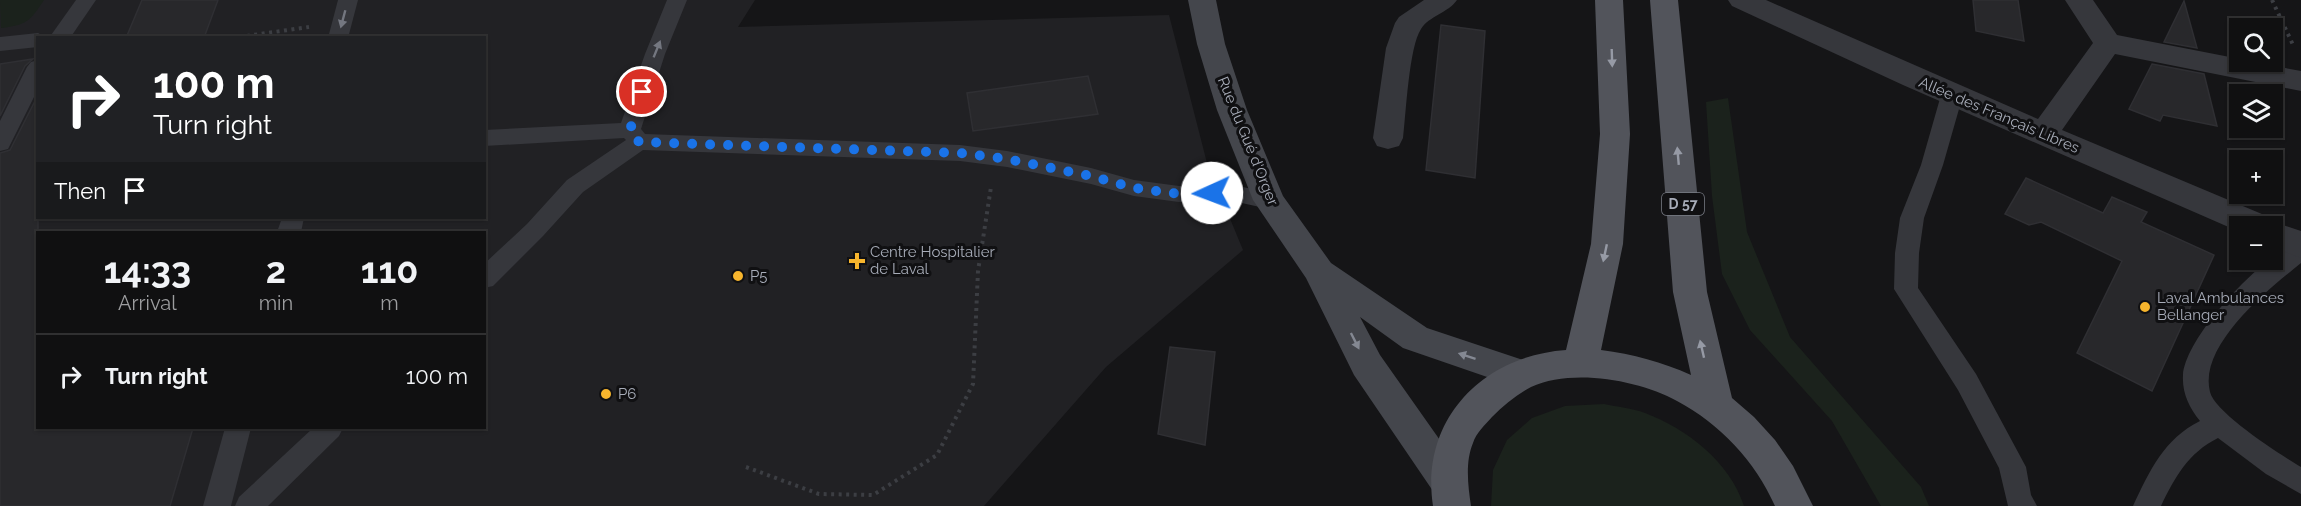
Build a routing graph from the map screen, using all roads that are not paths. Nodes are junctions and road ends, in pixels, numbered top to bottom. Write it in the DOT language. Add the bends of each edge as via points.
graph roads {
  1 [pos="86,0"];
  2 [pos="348,0"];
  3 [pos="677,0"];
  4 [pos="1202,0"];
  5 [pos="1443,0"];
  6 [pos="1609,0"];
  7 [pos="1664,0"];
  8 [pos="1742,0"];
  9 [pos="2079,0"];
  10 [pos="340,30"];
  11 [pos="60,36"];
  12 [pos="36,40"];
  13 [pos="2108,43"];
  14 [pos="0,44"];
  15 [pos="36,71"];
  16 [pos="2301,81"];
  17 [pos="1952,95"];
  18 [pos="2044,134"];
  19 [pos="635,136"];
  20 [pos="486,138"];
  21 [pos="1388,138"];
  22 [pos="0,143"];
  23 [pos="1269,200"];
  24 [pos="2235,216"];
  25 [pos="2283,239"];
  26 [pos="2301,248"];
  27 [pos="1319,271"];
  28 [pos="486,277"];
  29 [pos="1581,363"];
  30 [pos="1522,374"];
  31 [pos="1716,406"];
  32 [pos="2221,423"];
  33 [pos="238,429"];
  34 [pos="329,429"];
  35 [pos="2301,482"];
  36 [pos="1450,494"];
  37 [pos="217,506"];
  38 [pos="249,506"];
  39 [pos="1794,506"];
  40 [pos="2023,506"];
  41 [pos="2147,506"];
  1 -- 11 [label="lane"];
  2 -- 10 [label="lane, one-way"];
  19 -- 3 [label="lane, one-way" via="655,54"];
  4 -- 23 [label="main road, Rue du Gué d'Orger" via="1210,44 1232,110"];
  5 -- 21 [label="street" via="1409,23 1400,48"];
  6 -- 29 [label="main road, one-way" via="1615,134 1607,243"];
  31 -- 7 [label="main road, D 57, one-way" via="1690,292"];
  8 -- 17 [label="street, Allée des Français Libres"];
  9 -- 13 [label="street"];
  12 -- 14 [label="lane"];
  13 -- 16 [label="street"];
  13 -- 18 [label="street"];
  15 -- 22 [label="lane"];
  17 -- 18 [label="street, Allée des Français Libres"];
  17 -- 40 [label="lane" via="1912,218 1906,289 1966,382 2012,467"];
  18 -- 24 [label="street, Allée des Français Libres"];
  19 -- 20 [label="lane"];
  19 -- 23 [label="lane" via="960,153 1091,176 1134,188 1179,194 1228,192"];
  19 -- 28 [label="lane" via="575,186"];
  23 -- 27 [label="main road, Rue du Gué d'Orger"];
  25 -- 26 [label="street"];
  26 -- 32 [label="lane" via="2264,278 2212,333 2197,370 2197,393"];
  30 -- 27 [label="main road, Rue du Gué d'Orger, one-way" via="1414,338"];
  27 -- 36 [label="main road, Rue du Gué d'Orger, one-way" via="1367,365"];
  29 -- 30 [label="main road"];
  29 -- 31 [label="main road" via="1627,367 1672,382"];
  30 -- 36 [label="main road" via="1483,399 1457,436"];
  31 -- 39 [label="main road" via="1754,439 1783,478"];
  32 -- 35 [label="lane" via="2229,433"];
  32 -- 41 [label="lane" via="2190,439 2163,473"];
  33 -- 37 [label="lane"];
  34 -- 38 [label="lane"];
}
